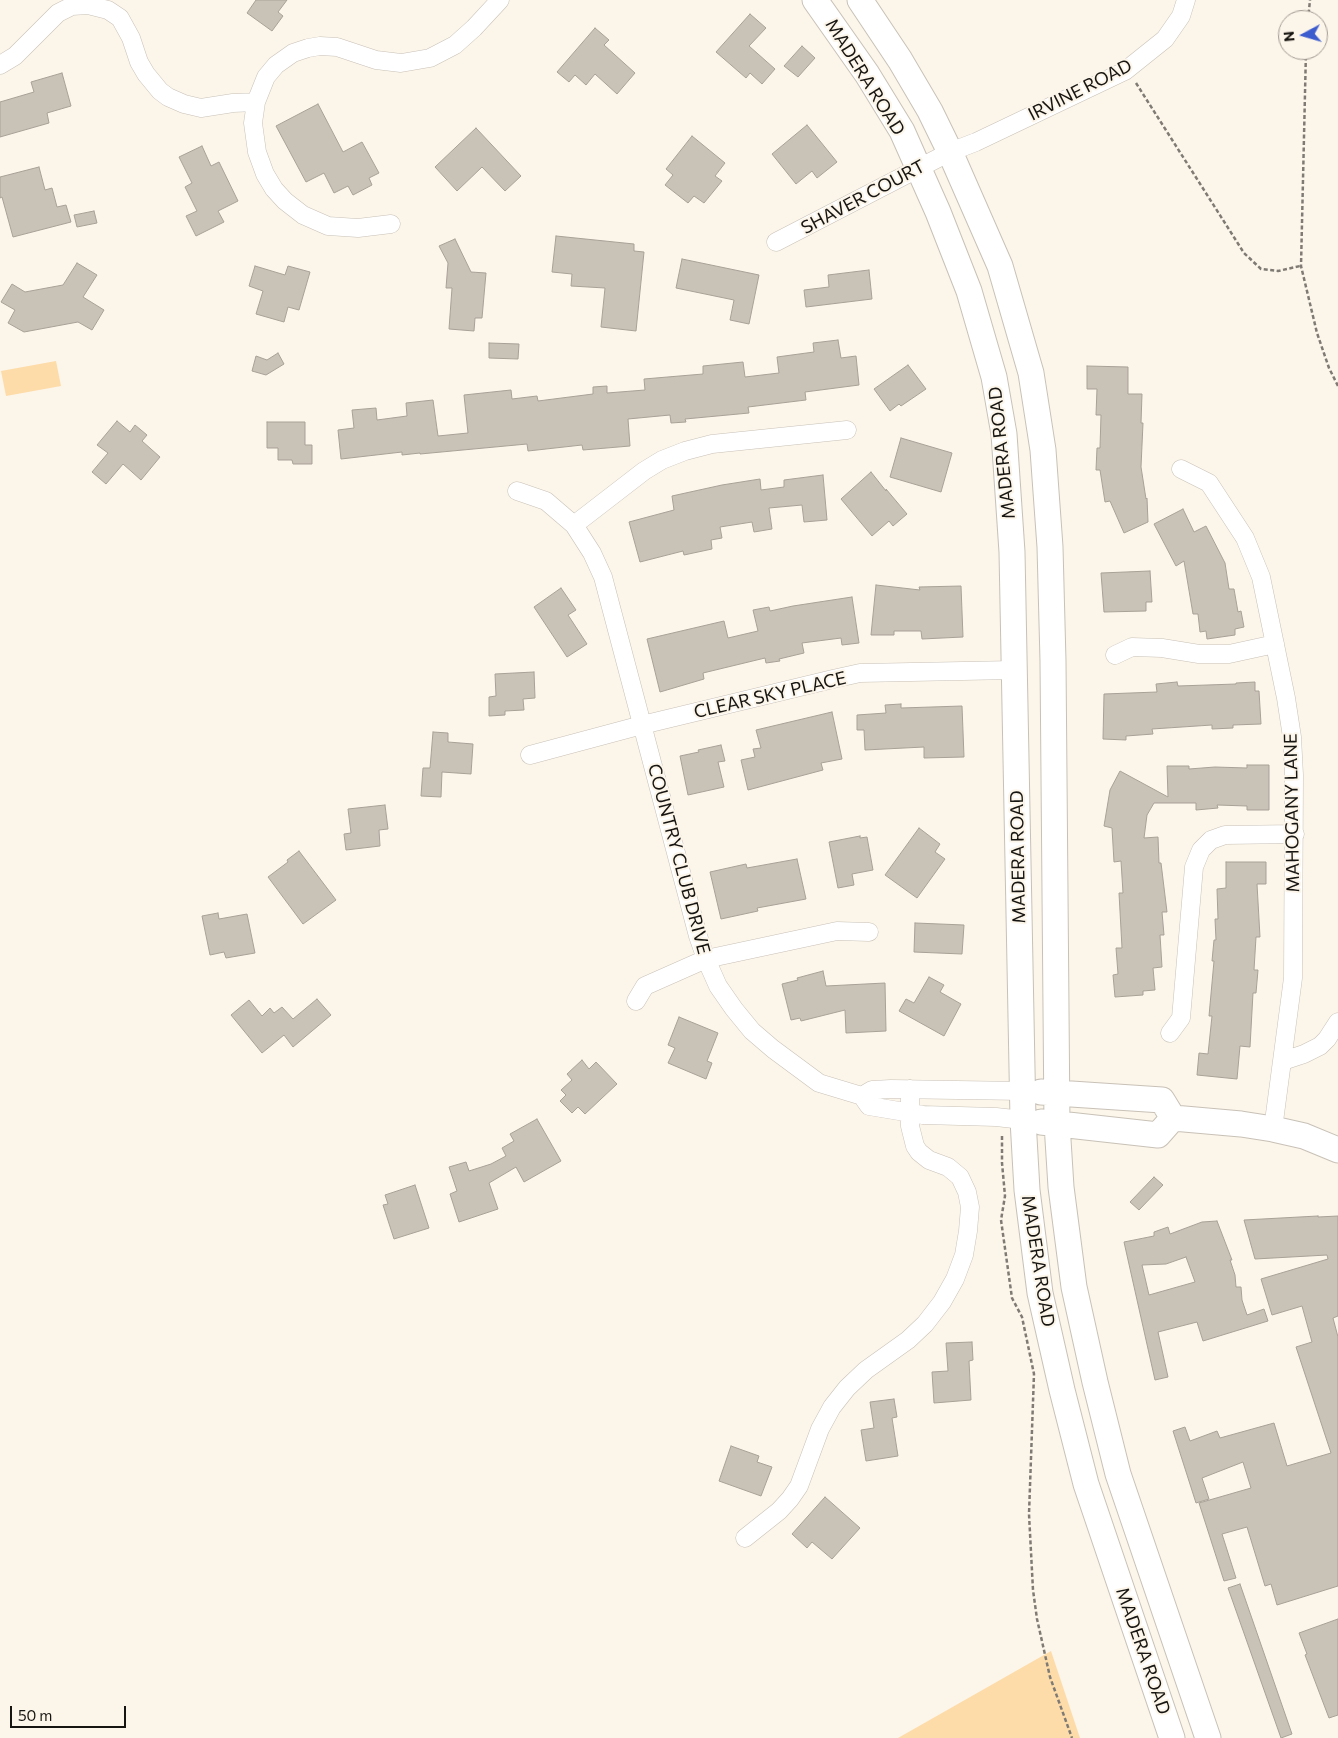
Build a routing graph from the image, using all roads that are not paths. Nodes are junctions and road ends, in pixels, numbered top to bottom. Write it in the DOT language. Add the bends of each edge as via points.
graph roads {
  1 [pos="500,0"];
  2 [pos="816,0"];
  3 [pos="860,0"];
  4 [pos="1186,0"];
  5 [pos="0,65"];
  6 [pos="256,102"];
  7 [pos="950,152"];
  8 [pos="918,168"];
  9 [pos="391,224"];
  10 [pos="776,242"];
  11 [pos="846,430"];
  12 [pos="1181,469"];
  13 [pos="518,491"];
  14 [pos="574,525"];
  15 [pos="1275,644"];
  16 [pos="1115,655"];
  17 [pos="1014,670"];
  18 [pos="642,725"];
  19 [pos="530,755"];
  20 [pos="1294,834"];
  21 [pos="869,932"];
  22 [pos="706,959"];
  23 [pos="636,1001"];
  24 [pos="1338,1022"];
  25 [pos="1170,1033"];
  26 [pos="1283,1061"];
  27 [pos="910,1089"];
  28 [pos="1023,1090"];
  29 [pos="1057,1093"];
  30 [pos="862,1096"];
  31 [pos="910,1114"];
  32 [pos="1173,1118"];
  33 [pos="1023,1120"];
  34 [pos="1057,1124"];
  35 [pos="1273,1130"];
  36 [pos="1338,1150"];
  37 [pos="745,1538"];
  38 [pos="1172,1738"];
  39 [pos="1208,1738"];
  1 -- 6 [label="street" via="455,45 430,58 401,63 376,60 337,47 320,46 293,53 266,77"];
  2 -- 8 [label="main road, MADERA ROAD" via="902,131"];
  3 -- 7 [label="main road, MADERA ROAD" via="900,60"];
  4 -- 7 [label="street, IRVINE ROAD" via="1181,16 1165,39 1125,71"];
  5 -- 6 [label="street" via="15,56 58,13 72,6 88,4 108,10 120,18 146,74 168,96 201,108"];
  6 -- 9 [label="street" via="253,123 257,152 265,174 285,201 303,215 328,226 358,228"];
  7 -- 8 [label="street, SHAVER COURT"];
  7 -- 29 [label="main road, MADERA ROAD" via="1003,275 1031,373 1043,450 1053,661"];
  8 -- 10 [label="street, SHAVER COURT"];
  8 -- 17 [label="main road, MADERA ROAD" via="970,291 994,378 1004,434 1009,495"];
  11 -- 14 [label="street" via="712,444 685,451 644,470"];
  12 -- 15 [label="street, MAHOGANY LANE" via="1209,483 1245,538 1260,577"];
  13 -- 14 [label="street, COUNTRY CLUB DRIVE" via="546,501"];
  14 -- 18 [label="street, COUNTRY CLUB DRIVE" via="603,577"];
  15 -- 16 [label="street" via="1229,654 1132,647"];
  15 -- 20 [label="street, MAHOGANY LANE" via="1292,737"];
  17 -- 18 [label="street, CLEAR SKY PLACE" via="860,674"];
  17 -- 28 [label="main road, MADERA ROAD"];
  18 -- 19 [label="street, CLEAR SKY PLACE"];
  18 -- 22 [label="street, COUNTRY CLUB DRIVE"];
  20 -- 25 [label="street" via="1225,835 1211,840 1201,850 1194,867 1181,1018"];
  20 -- 26 [label="street, MAHOGANY LANE" via="1293,978"];
  21 -- 22 [label="street" via="837,931"];
  22 -- 23 [label="street" via="645,986"];
  22 -- 30 [label="street, COUNTRY CLUB DRIVE" via="718,986 752,1031 819,1083"];
  24 -- 26 [label="street" via="1320,1046"];
  26 -- 35 [label="street, MAHOGANY LANE"];
  27 -- 28 [label="street"];
  27 -- 30 [label="street" via="872,1090"];
  27 -- 31 [label="street"];
  28 -- 29 [label="main road"];
  28 -- 33 [label="main road, MADERA ROAD"];
  29 -- 32 [label="main road" via="1162,1100"];
  29 -- 34 [label="main road, MADERA ROAD"];
  30 -- 31 [label="street, COUNTRY CLUB DRIVE" via="869,1106"];
  31 -- 33 [label="street, COUNTRY CLUB DRIVE"];
  31 -- 37 [label="street" via="912,1139 919,1152 929,1160 948,1167 960,1177 968,1192 968,1231 955,1279 926,1324 866,1370 832,1406 799,1486 779,1511"];
  32 -- 34 [label="main road" via="1158,1135"];
  32 -- 35 [label="main road"];
  33 -- 34 [label="main road"];
  33 -- 38 [label="main road, MADERA ROAD" via="1027,1190 1040,1293 1062,1390 1086,1484"];
  34 -- 39 [label="main road, MADERA ROAD" via="1061,1187 1074,1287 1095,1382 1118,1474"];
  35 -- 36 [label="main road" via="1304,1136"];
}
